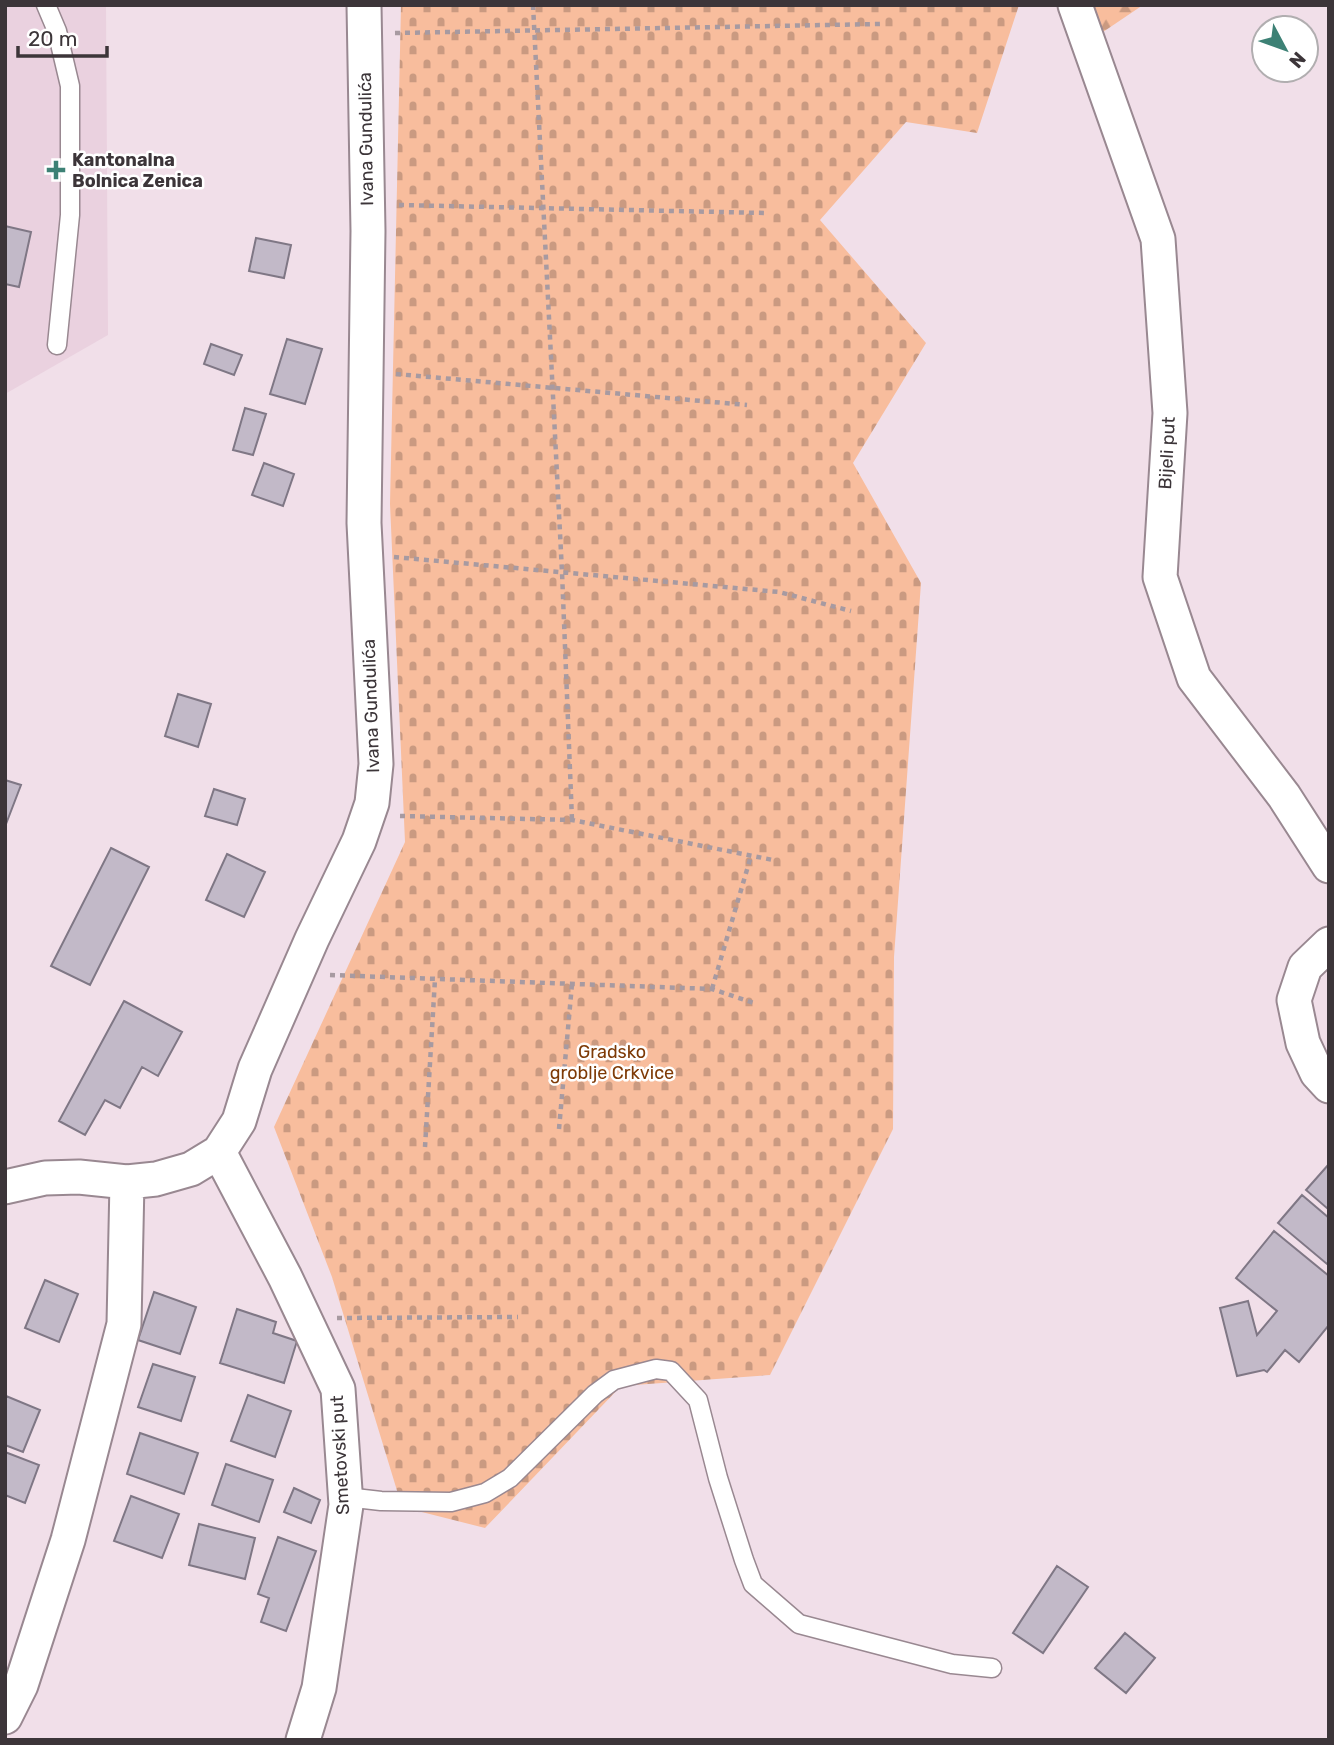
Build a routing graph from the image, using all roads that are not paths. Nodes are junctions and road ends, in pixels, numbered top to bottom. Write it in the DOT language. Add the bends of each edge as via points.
graph roads {
  1 [pos="46,5"];
  2 [pos="1075,5"];
  3 [pos="364,19"];
  4 [pos="57,345"];
  5 [pos="1329,866"];
  6 [pos="1329,944"];
  7 [pos="1329,1086"];
  8 [pos="219,1152"];
  9 [pos="127,1182"];
  10 [pos="5,1187"];
  11 [pos="346,1497"];
  12 [pos="992,1668"];
  13 [pos="5,1717"];
  14 [pos="303,1740"];
  1 -- 4 [label="lane" via="70,86 70,215"];
  2 -- 5 [label="street, Bijeli put" via="1158,239 1170,412 1160,577 1194,678"];
  3 -- 8 [label="street, Ivana Gundulića" via="368,204 364,523 376,764 372,803 255,1069 239,1121"];
  6 -- 7 [label="street" via="1305,967 1294,1000 1303,1043 1317,1073"];
  8 -- 9 [label="street, Ivana Gundulića" via="191,1169"];
  8 -- 11 [label="street, Smetovski put" via="338,1389"];
  9 -- 10 [label="street, Ivana Gundulića" via="45,1178"];
  9 -- 13 [label="street" via="124,1324 68,1539 21,1685"];
  11 -- 12 [label="lane" via="452,1502 485,1493 510,1478 614,1380 671,1371 698,1401 753,1584 799,1624 952,1664"];
  11 -- 14 [label="street, Smetovski put" via="319,1688"];
}
